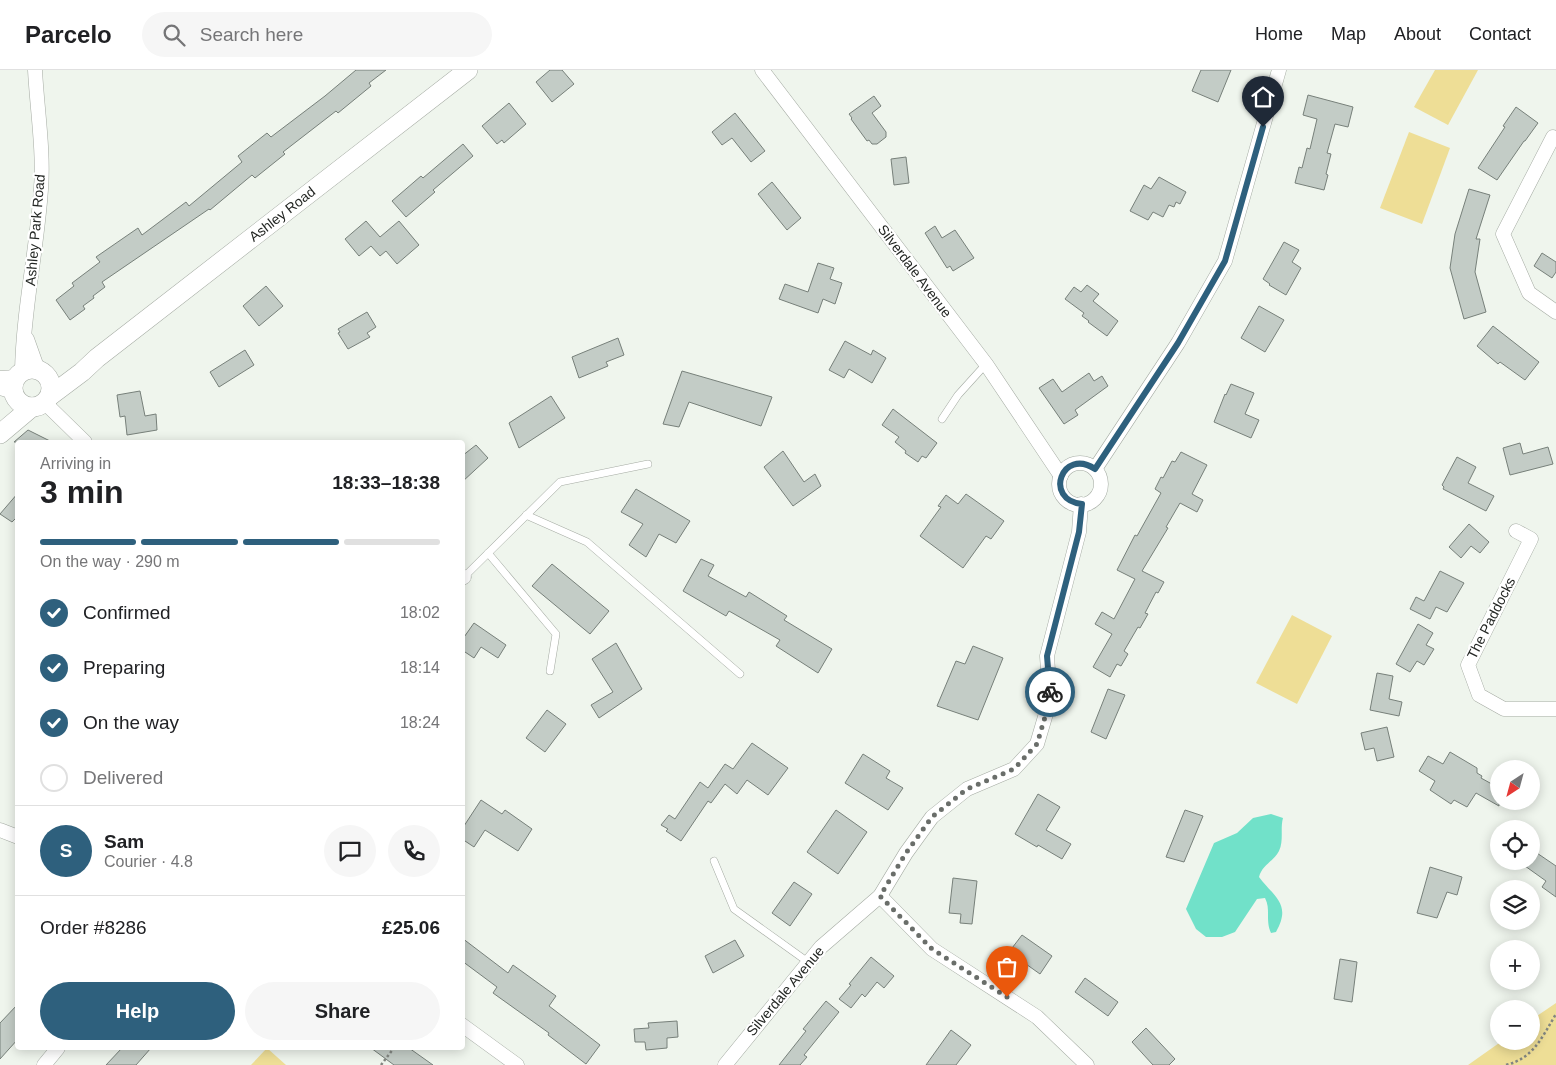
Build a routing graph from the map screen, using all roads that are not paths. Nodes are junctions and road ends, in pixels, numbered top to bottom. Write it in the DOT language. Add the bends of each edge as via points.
graph roads {
  1 [pos="35,70"];
  2 [pos="468,70"];
  3 [pos="762,70"];
  4 [pos="1279,70"];
  5 [pos="1553,137"];
  6 [pos="1556,312"];
  7 [pos="986,364"];
  8 [pos="26,387"];
  9 [pos="942,419"];
  10 [pos="0,420"];
  11 [pos="0,434"];
  12 [pos="84,440"];
  13 [pos="648,464"];
  14 [pos="1095,469"];
  15 [pos="1061,476"];
  16 [pos="1082,504"];
  17 [pos="526,515"];
  18 [pos="1516,531"];
  19 [pos="488,553"];
  20 [pos="465,576"];
  21 [pos="550,671"];
  22 [pos="740,674"];
  23 [pos="1556,709"];
  24 [pos="0,830"];
  25 [pos="15,836"];
  26 [pos="714,861"];
  27 [pos="880,896"];
  28 [pos="808,962"];
  29 [pos="465,1027"];
  30 [pos="56,1050"];
  31 [pos="44,1065"];
  32 [pos="517,1065"];
  33 [pos="725,1065"];
  34 [pos="1087,1065"];
  1 -- 8 [label="street, Ashley Park Road" via="42,186 25,331"];
  2 -- 8 [label="main road, Ashley Road" via="97,358"];
  3 -- 7 [label="street, Silverdale Avenue"];
  4 -- 14 [label="street" via="1225,261 1178,343"];
  5 -- 6 [label="street" via="1503,234 1529,293"];
  7 -- 9 [label="lane"];
  7 -- 15 [label="street, Silverdale Avenue"];
  8 -- 10 [label="main road"];
  8 -- 11 [label="main road, Ashley Road"];
  8 -- 12 [label="street"];
  13 -- 17 [label="lane" via="560,482"];
  14 -- 15 [label="street" via="1083,463 1076,464 1064,470"];
  14 -- 16 [label="street" via="1101,488 1094,500"];
  15 -- 16 [label="street" via="1060,490 1064,496 1068,501"];
  16 -- 27 [label="street, Silverdale Avenue" via="1079,532 1047,656 1050,700 1037,744 1014,769 967,789 932,817"];
  17 -- 19 [label="lane"];
  17 -- 22 [label="lane" via="587,542"];
  18 -- 23 [label="street, The Paddocks" via="1531,539 1468,665 1479,695 1504,709"];
  19 -- 20 [label="lane"];
  19 -- 21 [label="lane" via="556,634"];
  24 -- 25 [label="street"];
  26 -- 28 [label="lane" via="734,909"];
  27 -- 28 [label="street, Silverdale Avenue"];
  27 -- 34 [label="street" via="932,949 1037,1016"];
  28 -- 33 [label="street, Silverdale Avenue"];
  29 -- 32 [label="street"];
  30 -- 31 [label="street"];
}
